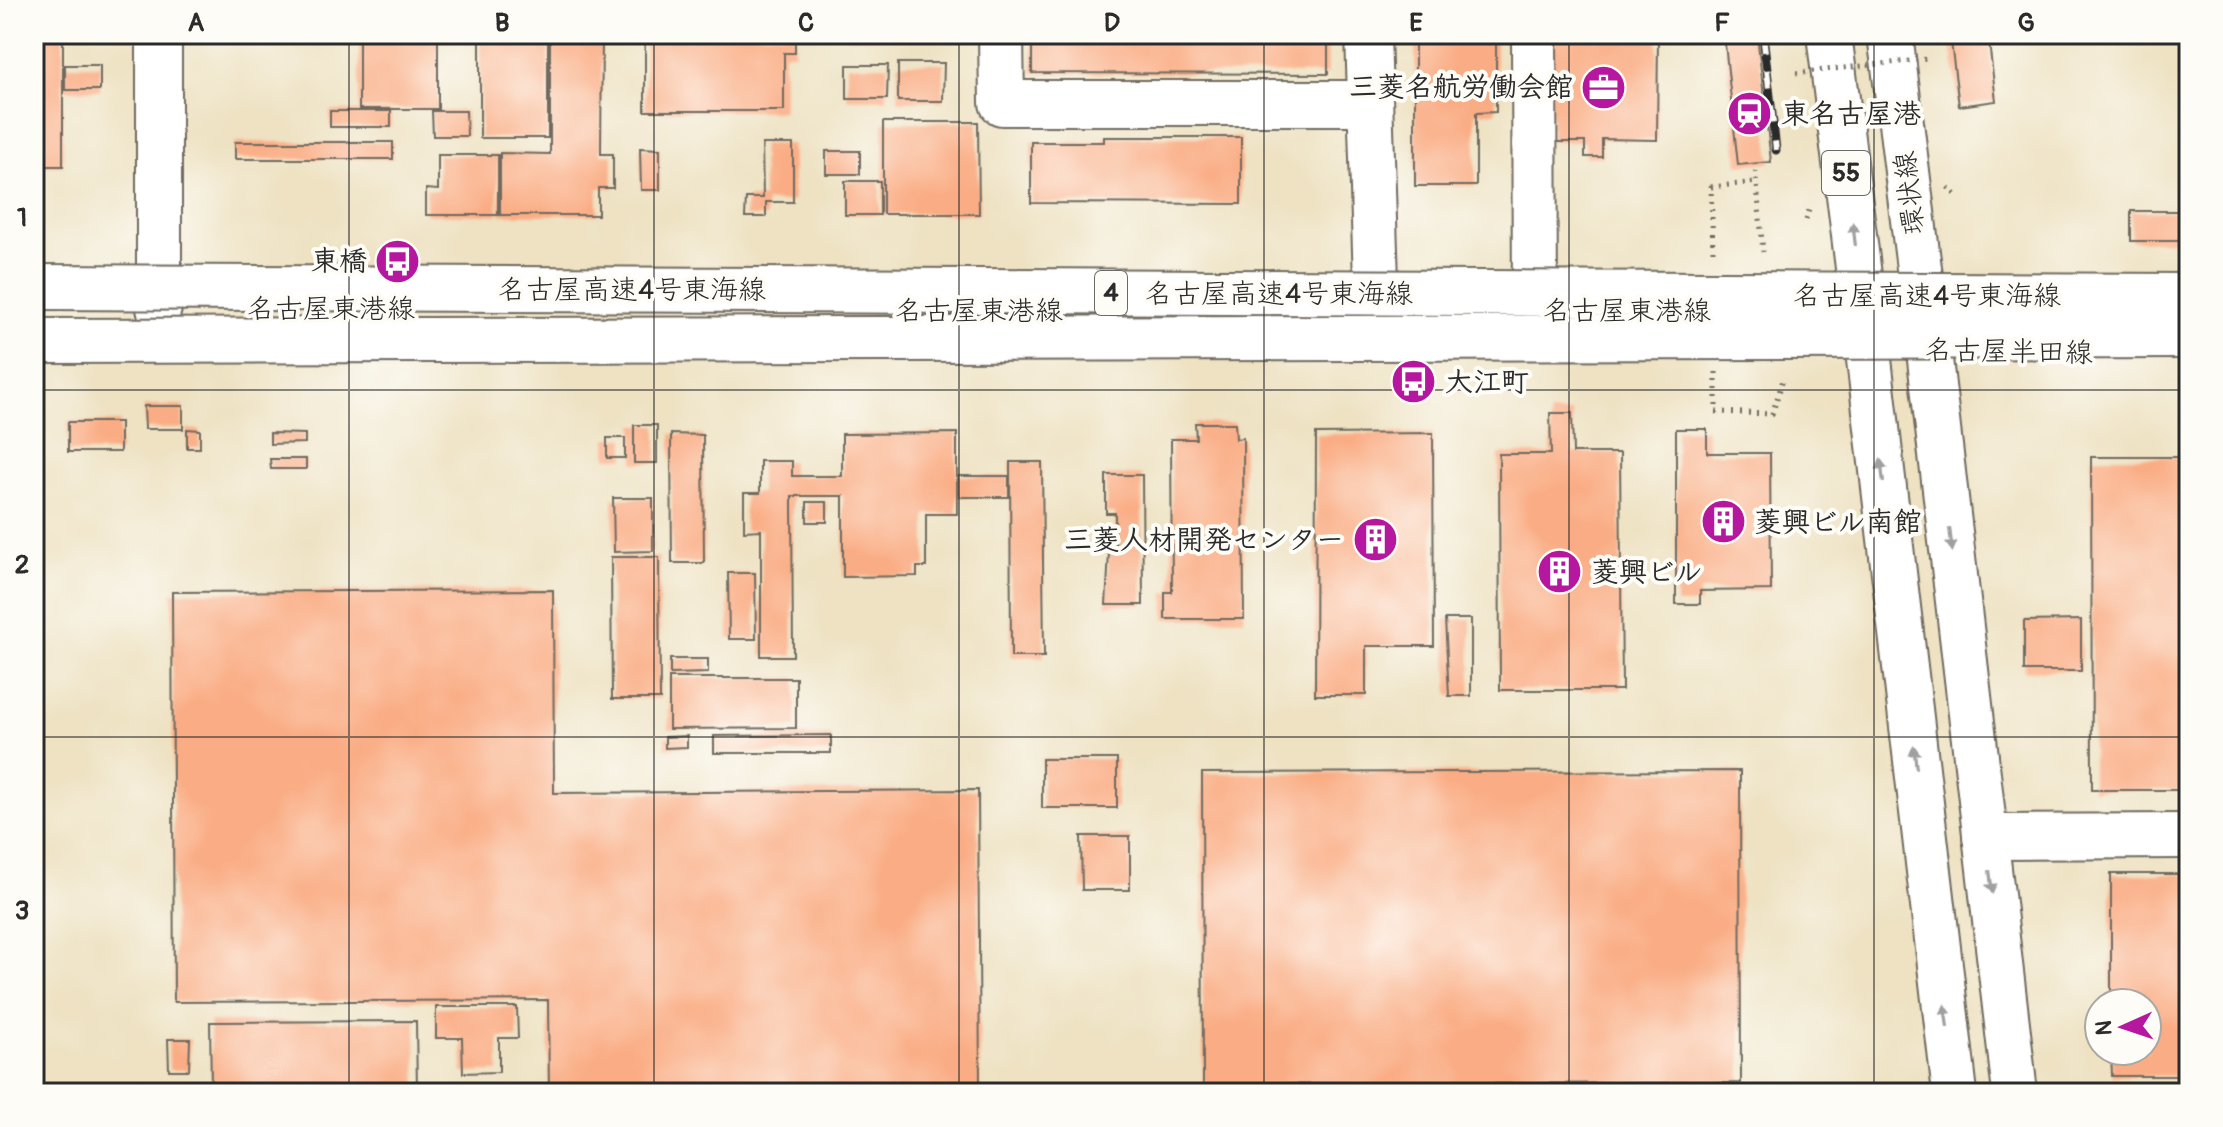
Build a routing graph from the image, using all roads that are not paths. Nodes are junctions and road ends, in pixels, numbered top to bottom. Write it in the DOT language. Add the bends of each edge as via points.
graph roads {
  1 [pos="159,34"];
  2 [pos="1001,34"];
  3 [pos="1368,34"];
  4 [pos="1534,34"];
  5 [pos="1829,34"];
  6 [pos="1890,34"];
  7 [pos="1369,103"];
  8 [pos="34,287"];
  9 [pos="2189,296"];
  10 [pos="2189,303"];
  11 [pos="34,307"];
  12 [pos="159,308"];
  13 [pos="1535,312"];
  14 [pos="1377,313"];
  15 [pos="1866,331"];
  16 [pos="1926,331"];
  17 [pos="34,333"];
  18 [pos="2189,336"];
  19 [pos="34,341"];
  20 [pos="2189,355"];
  21 [pos="2189,836"];
  22 [pos="1985,837"];
  23 [pos="1955,1093"];
  24 [pos="2015,1093"];
  1 -- 12 [label="main road"];
  2 -- 7 [label="main road" via="1002,103"];
  3 -- 7 [label="main road"];
  4 -- 13 [label="main road"];
  15 -- 5 [label="main road, 55, one-way"];
  6 -- 16 [label="main road, 環状線 / 55"];
  7 -- 14 [label="main road"];
  8 -- 9 [label="main road, 名古屋高速4号東海線 / 4, bridge"];
  10 -- 16 [label="main road, 名古屋半田線"];
  11 -- 12 [label="main road, 名古屋東港線"];
  12 -- 14 [label="main road, 名古屋東港線"];
  13 -- 14 [label="main road, 名古屋東港線"];
  13 -- 15 [label="main road, 名古屋東港線"];
  15 -- 16 [label="main road, 名古屋半田線"];
  15 -- 17 [label="main road, 名古屋東港線"];
  23 -- 15 [label="main road, one-way"];
  16 -- 20 [label="main road, 名古屋半田線"];
  16 -- 22 [label="main road, 環状線, one-way"];
  18 -- 19 [label="main road, 名古屋高速4号東海線 / 4, bridge"];
  21 -- 22 [label="main road"];
  22 -- 24 [label="main road, 環状線, one-way"];
}
